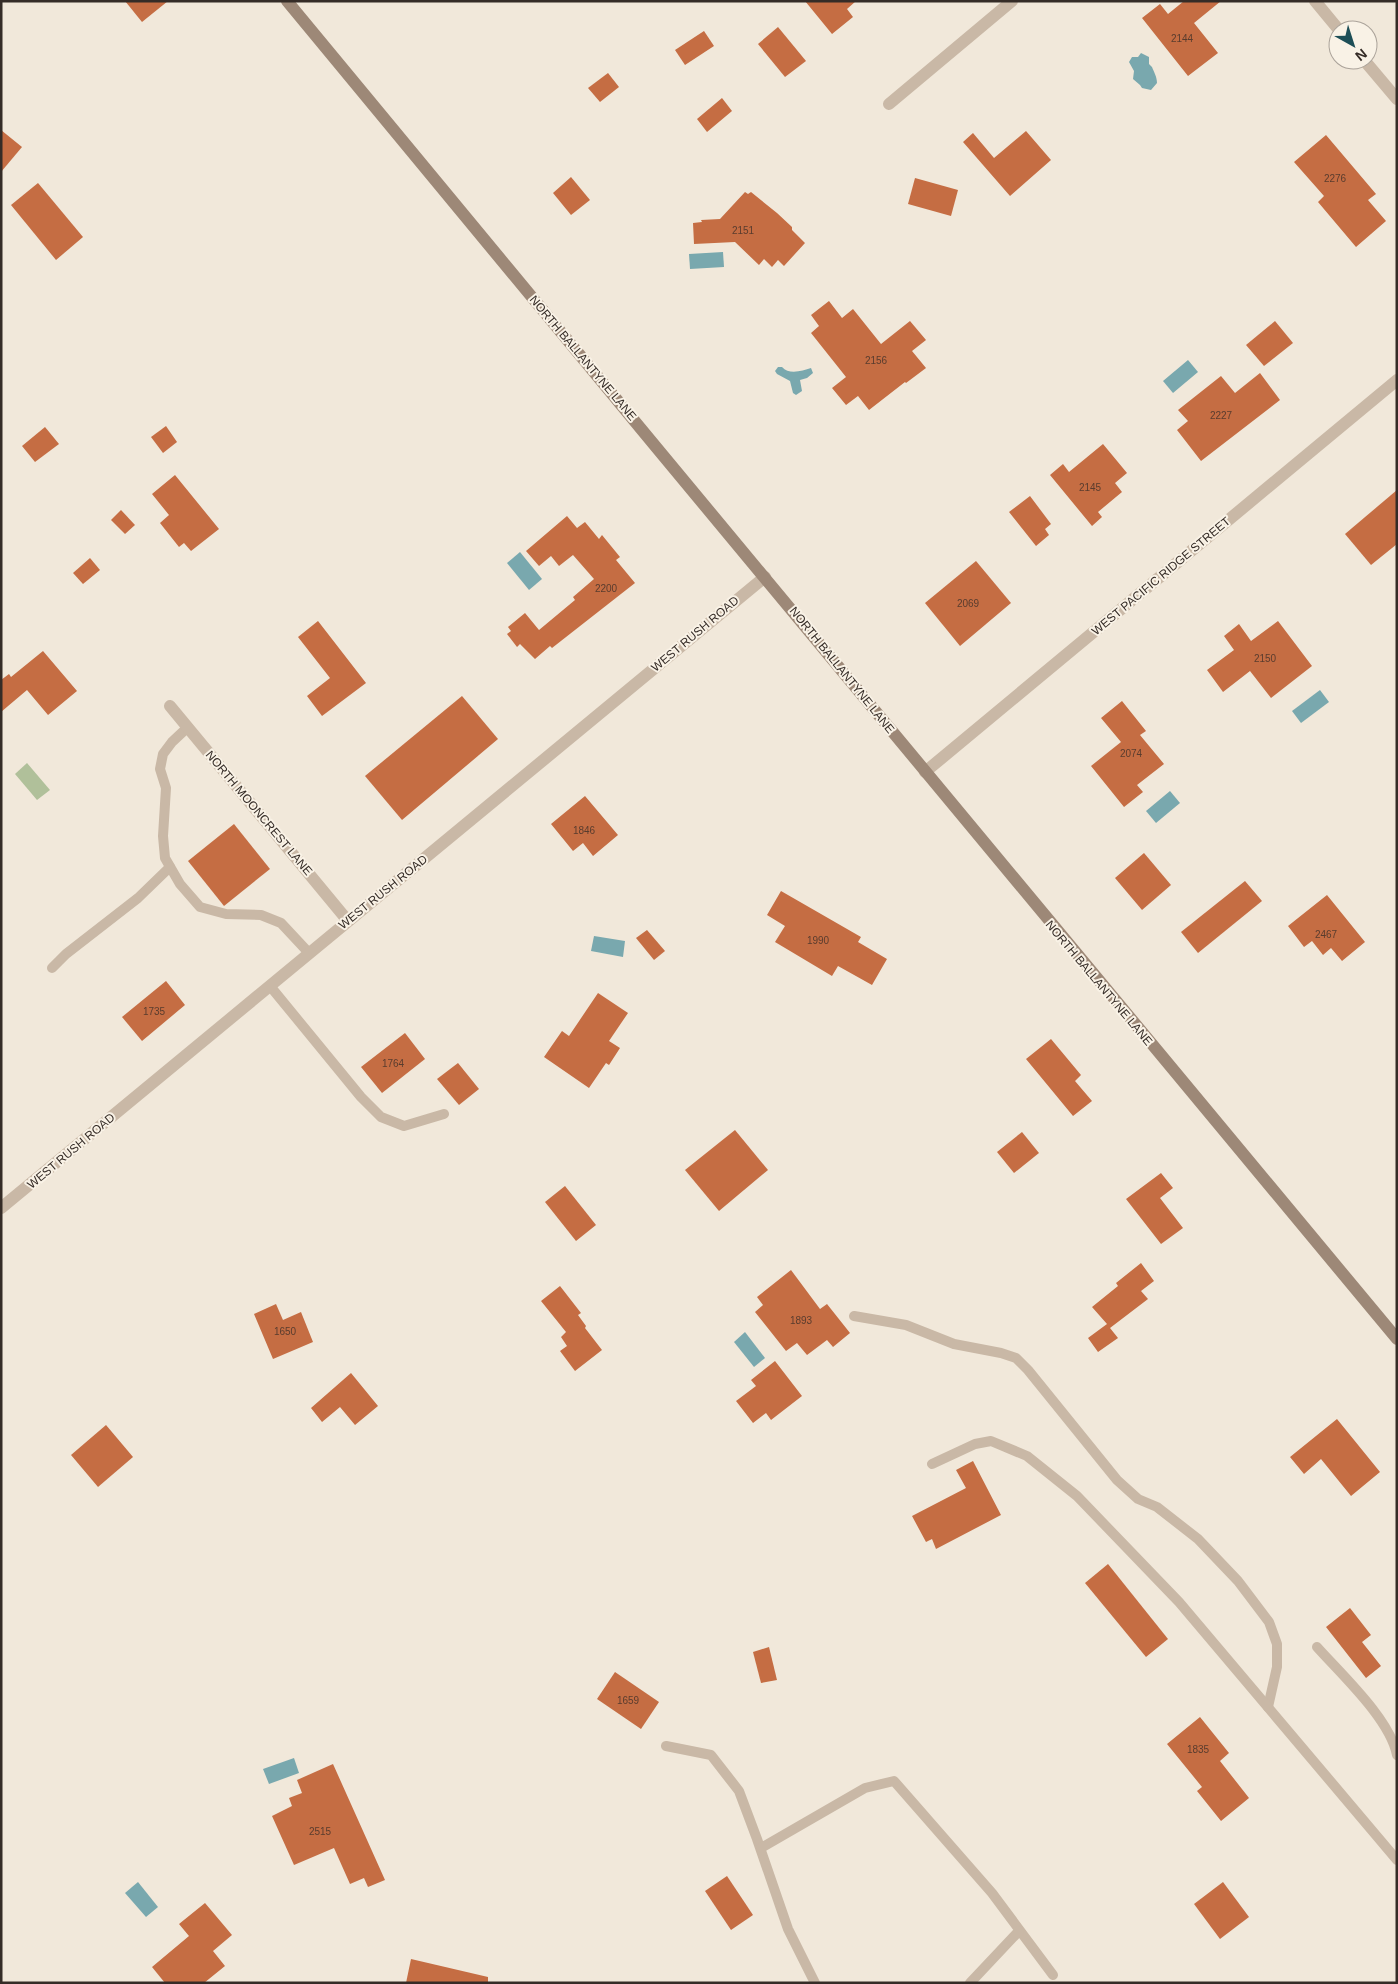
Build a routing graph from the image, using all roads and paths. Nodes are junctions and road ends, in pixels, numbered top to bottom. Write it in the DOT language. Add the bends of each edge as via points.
graph roads {
  1 [pos="286,1"];
  2 [pos="1012,1"];
  3 [pos="1315,1"];
  4 [pos="1331,20"];
  5 [pos="1372,70"];
  6 [pos="1397,99"];
  7 [pos="889,104"];
  8 [pos="1397,380"];
  9 [pos="765,577"];
  10 [pos="170,706"];
  11 [pos="188,727"];
  12 [pos="925,772"];
  13 [pos="170,867"];
  14 [pos="348,921"];
  15 [pos="309,953"];
  16 [pos="52,968"];
  17 [pos="270,986"];
  18 [pos="444,1114"];
  19 [pos="1,1208"];
  20 [pos="854,1316"];
  21 [pos="1397,1339"];
  22 [pos="932,1464"];
  23 [pos="1317,1647"];
  24 [pos="1268,1707"];
  25 [pos="666,1746"];
  26 [pos="1397,1755"];
  27 [pos="760,1848"];
  28 [pos="1397,1860"];
  29 [pos="1019,1930"];
  30 [pos="1053,1975"];
  31 [pos="815,1983"];
  32 [pos="970,1983"];
  1 -- 9 [label="street, NORTH BALLANTYNE LANE"];
  2 -- 7 [label="street"];
  3 -- 4 [label="street"];
  5 -- 6 [label="street"];
  8 -- 12 [label="street, WEST PACIFIC RIDGE STREET"];
  9 -- 12 [label="street, NORTH BALLANTYNE LANE"];
  9 -- 14 [label="street, WEST RUSH ROAD"];
  10 -- 11 [label="street, NORTH MOONCREST LANE"];
  11 -- 13 [label="lane" via="163,754 160,770 166,788 162,836 165,858"];
  11 -- 14 [label="street, NORTH MOONCREST LANE"];
  12 -- 21 [label="street, NORTH BALLANTYNE LANE"];
  13 -- 15 [label="lane" via="200,907 226,914 260,915 281,923"];
  13 -- 16 [label="lane" via="138,898"];
  14 -- 15 [label="street, WEST RUSH ROAD"];
  15 -- 17 [label="street, WEST RUSH ROAD"];
  17 -- 18 [label="lane" via="381,1117 404,1126"];
  17 -- 19 [label="street, WEST RUSH ROAD"];
  20 -- 24 [label="lane" via="906,1325 954,1344 1016,1358 1117,1480 1138,1499 1157,1507 1198,1539 1238,1581 1269,1622 1277,1644 1277,1667"];
  22 -- 24 [label="lane" via="975,1444 991,1441 1027,1456 1077,1496 1179,1602"];
  23 -- 26 [label="lane" via="1375,1712"];
  24 -- 28 [label="lane"];
  25 -- 27 [label="lane" via="711,1755 739,1791"];
  27 -- 29 [label="lane" via="865,1788 894,1781 992,1893"];
  27 -- 31 [label="lane" via="788,1929"];
  29 -- 30 [label="lane"];
  29 -- 32 [label="lane"];
}
